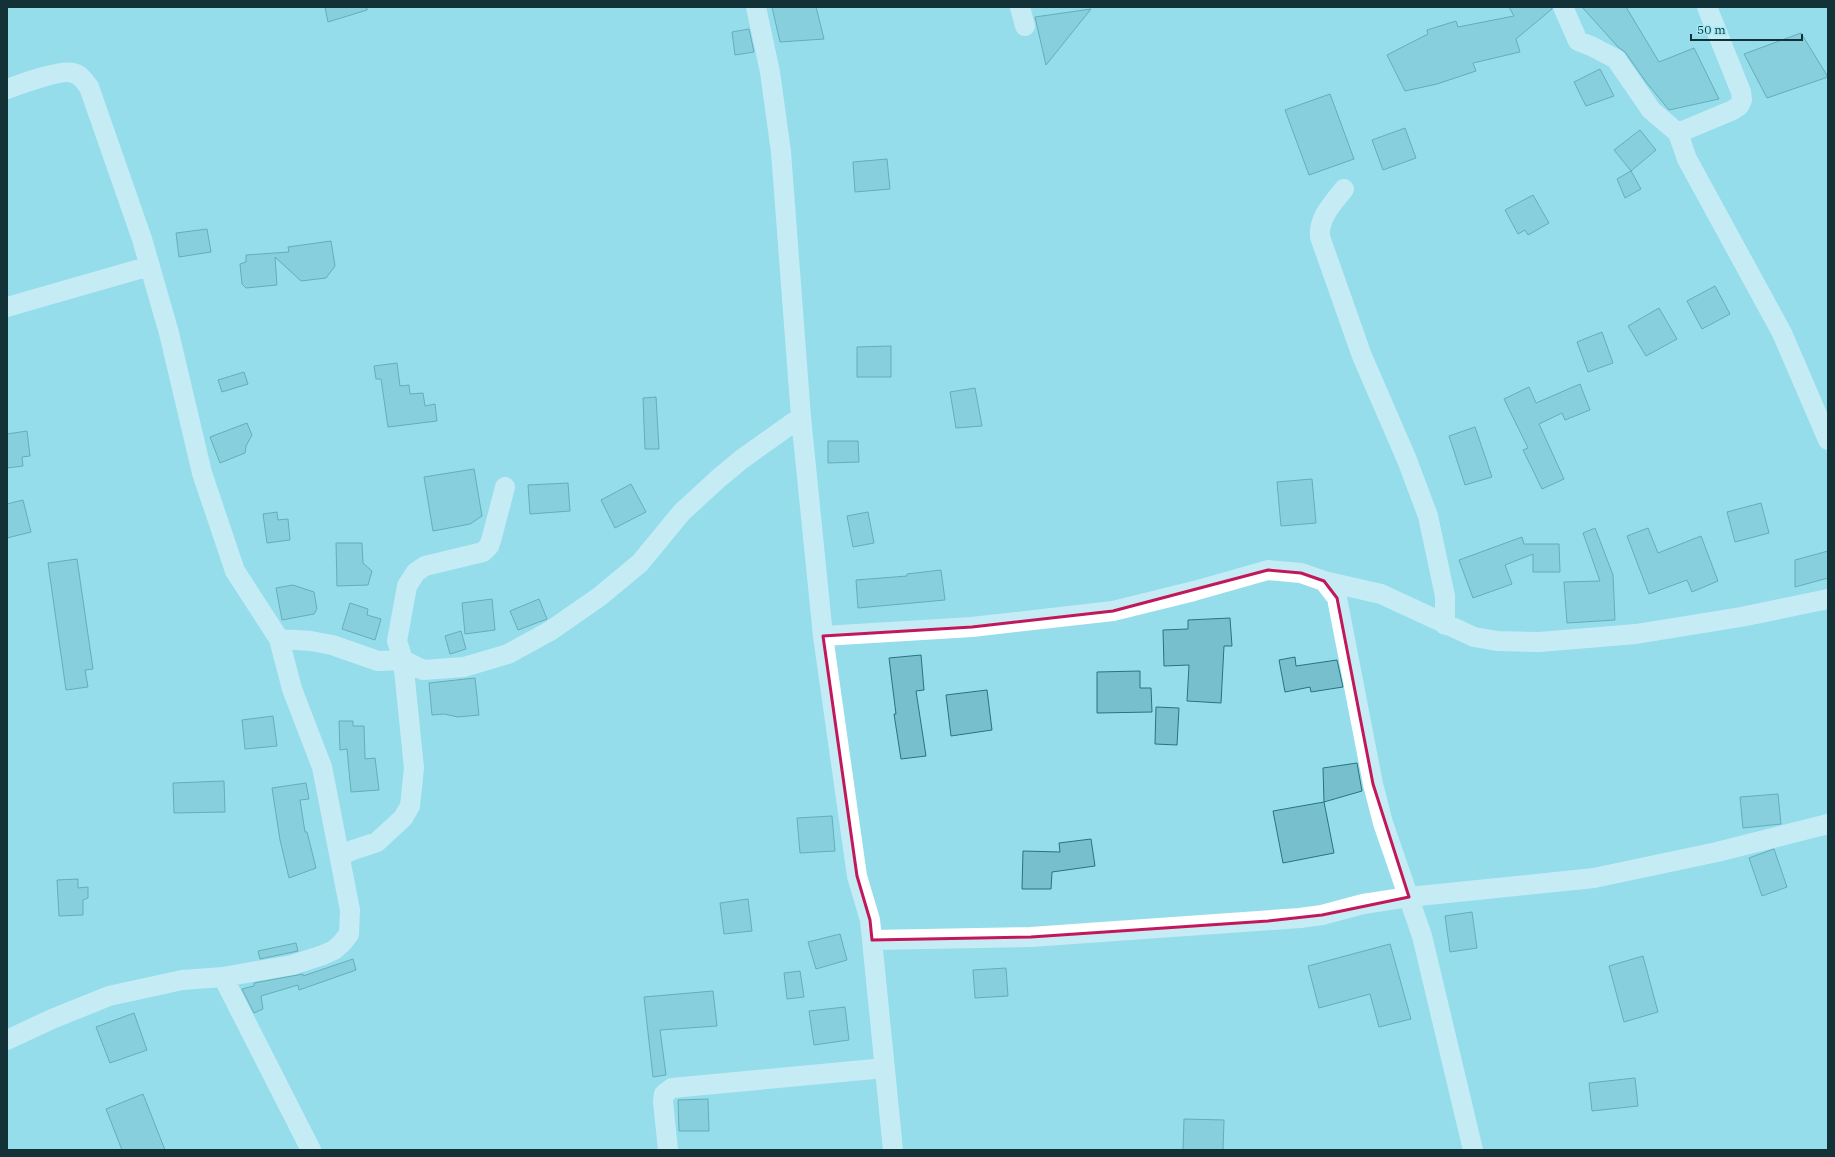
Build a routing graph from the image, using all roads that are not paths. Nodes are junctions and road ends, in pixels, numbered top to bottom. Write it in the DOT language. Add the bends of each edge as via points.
graph roads {
  1 [pos="756,7"];
  2 [pos="1020,7"];
  3 [pos="1563,7"];
  4 [pos="1707,7"];
  5 [pos="1025,26"];
  6 [pos="7,89"];
  7 [pos="1678,133"];
  8 [pos="1344,189"];
  9 [pos="150,266"];
  10 [pos="7,307"];
  11 [pos="801,417"];
  12 [pos="1828,440"];
  13 [pos="505,487"];
  14 [pos="1324,581"];
  15 [pos="1828,599"];
  16 [pos="1445,625"];
  17 [pos="823,636"];
  18 [pos="279,639"];
  19 [pos="402,660"];
  20 [pos="1828,824"];
  21 [pos="340,856"];
  22 [pos="1409,897"];
  23 [pos="872,940"];
  24 [pos="224,977"];
  25 [pos="7,1040"];
  26 [pos="884,1068"];
  27 [pos="311,1150"];
  28 [pos="668,1150"];
  29 [pos="893,1150"];
  30 [pos="1473,1150"];
  1 -- 11 [label="street" via="770,72 781,152"];
  2 -- 5 [label="street"];
  3 -- 7 [label="street" via="1578,41 1616,60 1651,110"];
  4 -- 7 [label="street" via="1739,85 1742,100 1733,110"];
  6 -- 9 [label="street" via="63,72 73,72 81,77 89,87"];
  7 -- 12 [label="street" via="1687,159 1782,333"];
  8 -- 16 [label="street" via="1331,205 1319,228 1320,237 1362,356 1428,516 1445,596"];
  9 -- 10 [label="street"];
  9 -- 18 [label="street" via="169,333 202,473 233,563"];
  11 -- 17 [label="street"];
  11 -- 19 [label="street" via="742,459 682,512 640,563 599,597 550,631 508,654 464,667 423,670"];
  13 -- 19 [label="street" via="490,546 483,552 424,566 416,572 407,586 396,641"];
  14 -- 16 [label="street" via="1382,594"];
  14 -- 17 [label="street" via="1301,573 1268,570 1113,611 972,626"];
  14 -- 22 [label="street" via="1337,598 1373,784 1383,823"];
  15 -- 16 [label="street" via="1741,617 1636,634 1554,641 1497,641 1474,637"];
  17 -- 23 [label="street" via="857,876 870,920"];
  18 -- 19 [label="street" via="332,645 378,661"];
  18 -- 21 [label="street" via="292,689 322,767"];
  19 -- 21 [label="street" via="414,768 410,806 403,818 377,842"];
  20 -- 22 [label="street" via="1717,852 1594,878"];
  21 -- 24 [label="street" via="350,910 349,934 342,943 323,956 292,965"];
  22 -- 23 [label="street" via="1363,904 1322,915 1268,921 1031,937"];
  22 -- 30 [label="street" via="1422,936"];
  23 -- 26 [label="street"];
  24 -- 25 [label="street" via="182,980 109,996"];
  24 -- 27 [label="street"];
  26 -- 28 [label="street" via="672,1088 664,1094 663,1101"];
  26 -- 29 [label="street"];
}
